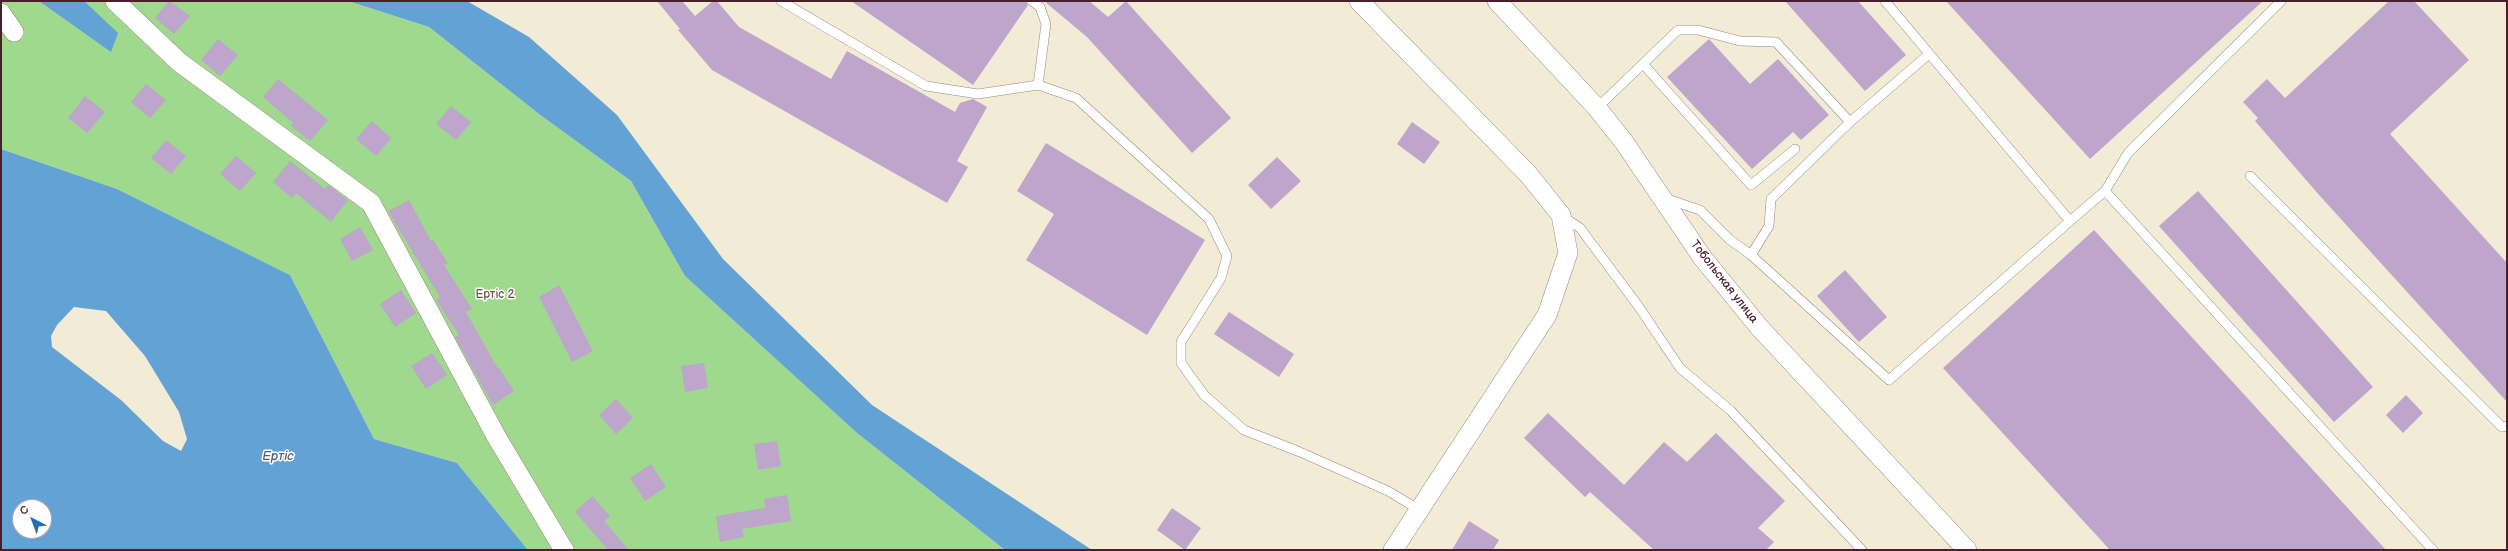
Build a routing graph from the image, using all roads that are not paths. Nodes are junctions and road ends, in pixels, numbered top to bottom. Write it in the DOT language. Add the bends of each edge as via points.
graph roads {
  1 [pos="115,1"];
  2 [pos="781,1"];
  3 [pos="1032,1"];
  4 [pos="1359,1"];
  5 [pos="1497,1"];
  6 [pos="1885,1"];
  7 [pos="2281,1"];
  8 [pos="1,13"];
  9 [pos="14,32"];
  10 [pos="1929,54"];
  11 [pos="1643,64"];
  12 [pos="1038,85"];
  13 [pos="1597,108"];
  14 [pos="1850,122"];
  15 [pos="1795,149"];
  16 [pos="2250,176"];
  17 [pos="2105,191"];
  18 [pos="1662,197"];
  19 [pos="1561,215"];
  20 [pos="2070,221"];
  21 [pos="1751,256"];
  22 [pos="2507,426"];
  23 [pos="1418,509"];
  24 [pos="564,550"];
  25 [pos="1393,550"];
  26 [pos="1862,550"];
  27 [pos="1967,550"];
  28 [pos="2433,550"];
  1 -- 24 [label="street" via="180,62 372,203 496,436"];
  2 -- 12 [label="lane" via="926,86 978,94"];
  3 -- 12 [label="lane" via="1040,8 1046,24"];
  4 -- 19 [label="street" via="1528,174"];
  5 -- 13 [label="street, Тобольская улица"];
  6 -- 10 [label="lane"];
  7 -- 17 [label="lane" via="2128,153"];
  8 -- 9 [label="street"];
  10 -- 14 [label="lane"];
  10 -- 20 [label="lane"];
  11 -- 13 [label="lane"];
  11 -- 14 [label="lane" via="1678,30 1698,30 1740,41 1776,42"];
  11 -- 15 [label="lane" via="1751,186"];
  12 -- 23 [label="lane" via="1076,98 1209,219 1227,256 1221,278 1181,342 1181,364 1204,395 1244,430 1382,489"];
  13 -- 18 [label="street, Тобольская улица"];
  14 -- 21 [label="lane" via="1772,199 1769,226"];
  16 -- 22 [label="lane" via="2502,427"];
  17 -- 20 [label="lane"];
  17 -- 28 [label="lane"];
  18 -- 21 [label="lane" via="1700,210 1728,239"];
  18 -- 27 [label="street, Тобольская улица" via="1702,257 1759,328"];
  19 -- 23 [label="street" via="1568,253 1547,314"];
  19 -- 26 [label="lane" via="1580,228 1680,368 1730,411"];
  20 -- 21 [label="lane" via="1889,380"];
  23 -- 25 [label="street"];
}
